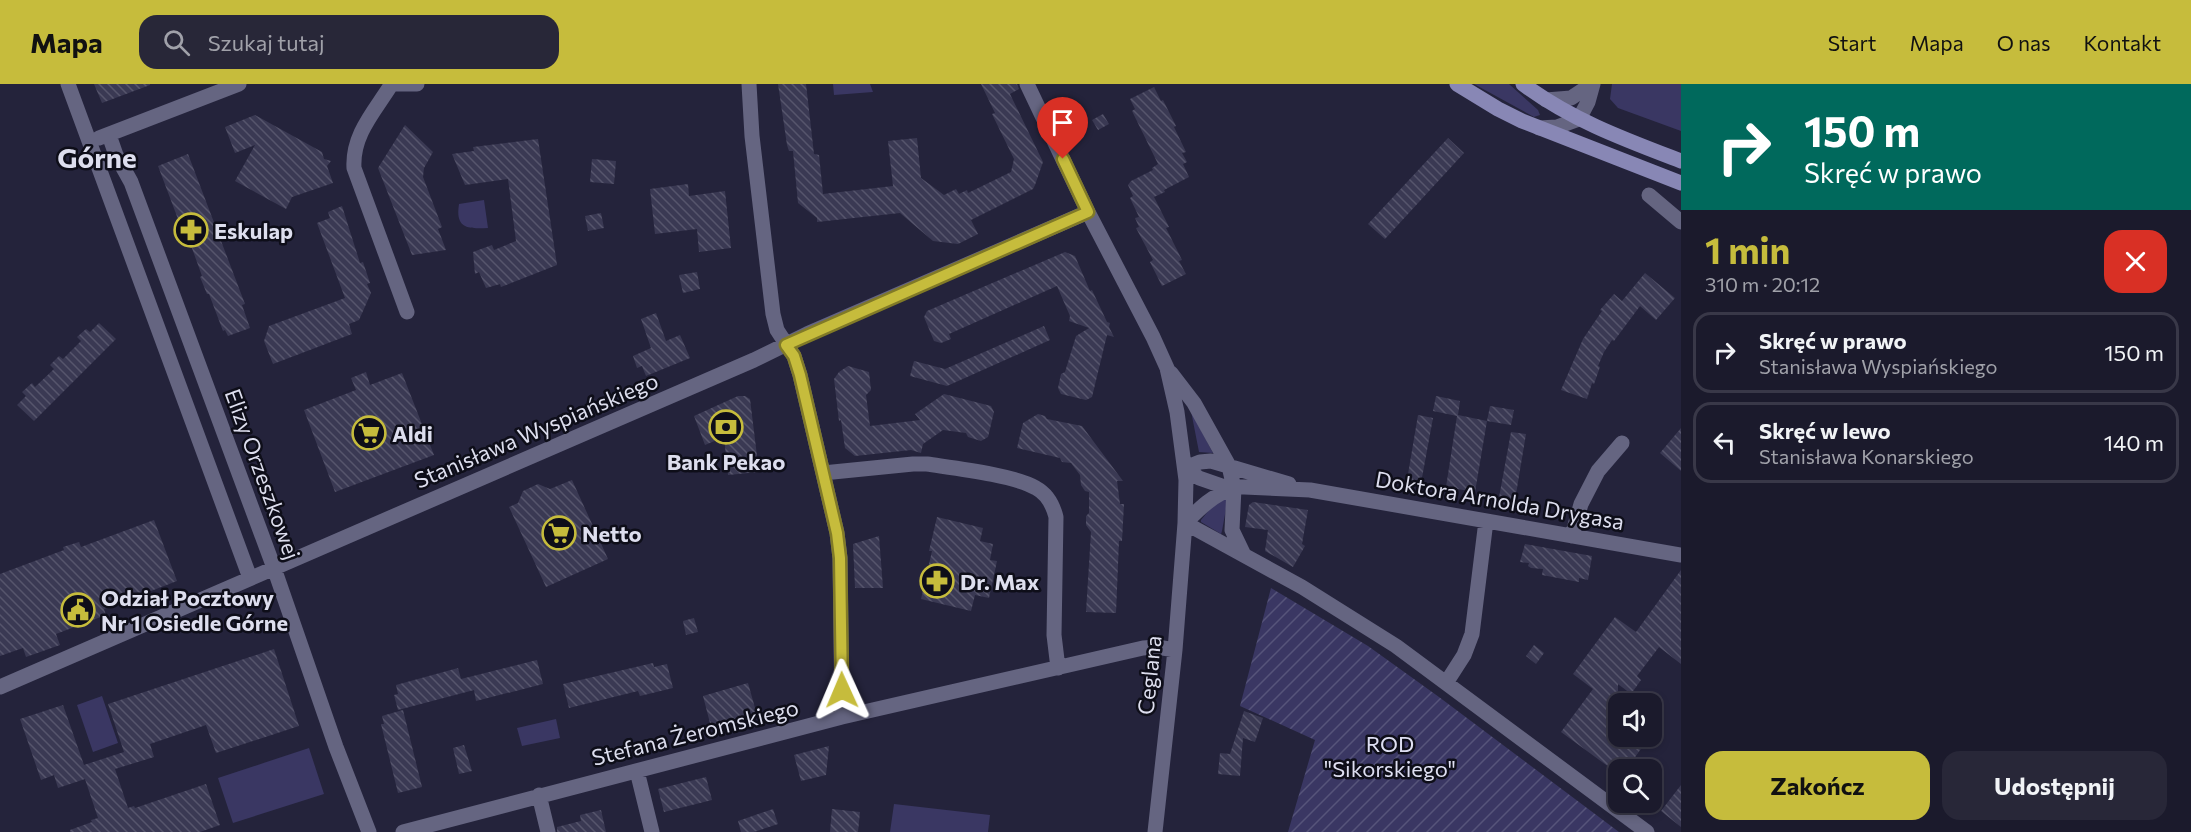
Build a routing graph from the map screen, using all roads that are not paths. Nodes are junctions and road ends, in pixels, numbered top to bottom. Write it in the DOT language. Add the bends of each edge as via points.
graph roads {
  1 [pos="68,84"];
  2 [pos="239,84"];
  3 [pos="390,84"];
  4 [pos="417,84"];
  5 [pos="749,84"];
  6 [pos="1027,84"];
  7 [pos="1457,84"];
  8 [pos="1523,84"];
  9 [pos="1593,84"];
  10 [pos="1546,100"];
  11 [pos="1579,119"];
  12 [pos="1539,128"];
  13 [pos="109,135"];
  14 [pos="88,142"];
  15 [pos="1681,161"];
  16 [pos="1681,183"];
  17 [pos="1649,195"];
  18 [pos="1088,212"];
  19 [pos="1681,222"];
  20 [pos="407,312"];
  21 [pos="786,345"];
  22 [pos="1167,368"];
  23 [pos="1622,443"];
  24 [pos="1229,466"];
  25 [pos="1185,468"];
  26 [pos="823,473"];
  27 [pos="1234,488"];
  28 [pos="1311,490"];
  29 [pos="1486,521"];
  30 [pos="1185,523"];
  31 [pos="1572,536"];
  32 [pos="1244,555"];
  33 [pos="1681,555"];
  34 [pos="274,568"];
  35 [pos="250,578"];
  36 [pos="1175,650"];
  37 [pos="1058,668"];
  38 [pos="1446,683"];
  39 [pos="0,687"];
  40 [pos="842,717"];
  41 [pos="637,771"];
  42 [pos="539,795"];
  43 [pos="369,832"];
  44 [pos="403,832"];
  45 [pos="548,832"];
  46 [pos="652,832"];
  47 [pos="1155,832"];
  48 [pos="1647,832"];
  1 -- 14 [label="street"];
  2 -- 13 [label="street"];
  3 -- 4 [label="street"];
  3 -- 20 [label="street" via="359,135 353,152 354,168"];
  5 -- 21 [label="street" via="773,314"];
  6 -- 18 [label="street"];
  7 -- 12 [label="main road"];
  8 -- 10 [label="main road"];
  9 -- 10 [label="street" via="1571,98"];
  9 -- 11 [label="street"];
  10 -- 11 [label="main road"];
  11 -- 12 [label="street"];
  11 -- 15 [label="main road"];
  12 -- 16 [label="main road"];
  13 -- 14 [label="street"];
  13 -- 34 [label="street, Elizy Orzeszkowej"];
  14 -- 35 [label="street"];
  17 -- 19 [label="street"];
  18 -- 21 [label="street, Stanisława Wyspiańskiego"];
  18 -- 22 [label="street"];
  21 -- 26 [label="street" via="800,375"];
  21 -- 34 [label="street, Stanisława Wyspiańskiego"];
  22 -- 24 [label="street" via="1194,403"];
  22 -- 25 [label="street, Ceglana"];
  23 -- 31 [label="street" via="1598,471 1581,504"];
  24 -- 25 [label="street, Doktora Arnolda Drygasa" via="1205,461"];
  24 -- 27 [label="street"];
  24 -- 28 [label="street, Doktora Arnolda Drygasa"];
  25 -- 27 [label="street, Doktora Arnolda Drygasa" via="1204,481"];
  25 -- 30 [label="street, Ceglana"];
  26 -- 37 [label="street" via="927,464 1013,480 1040,491 1051,503 1056,518 1054,635"];
  26 -- 40 [label="street" via="840,558"];
  27 -- 28 [label="street, Doktora Arnolda Drygasa"];
  27 -- 30 [label="street" via="1208,501"];
  27 -- 32 [label="street" via="1233,534"];
  28 -- 29 [label="street, Doktora Arnolda Drygasa"];
  29 -- 31 [label="street, Doktora Arnolda Drygasa"];
  29 -- 38 [label="street" via="1472,634"];
  30 -- 32 [label="street"];
  30 -- 36 [label="street, Ceglana"];
  31 -- 33 [label="street, Doktora Arnolda Drygasa"];
  32 -- 38 [label="street" via="1372,630"];
  34 -- 35 [label="street, Stanisława Wyspiańskiego"];
  34 -- 43 [label="street, Elizy Orzeszkowej"];
  35 -- 39 [label="street, Stanisława Wyspiańskiego"];
  36 -- 37 [label="street, Stefana Żeromskiego" via="1143,648"];
  36 -- 47 [label="street, Ceglana"];
  37 -- 40 [label="street, Stefana Żeromskiego"];
  38 -- 48 [label="street"];
  40 -- 41 [label="street, Stefana Żeromskiego"];
  41 -- 42 [label="street, Stefana Żeromskiego"];
  41 -- 46 [label="street"];
  42 -- 44 [label="street, Stefana Żeromskiego"];
  42 -- 45 [label="street"];
}
